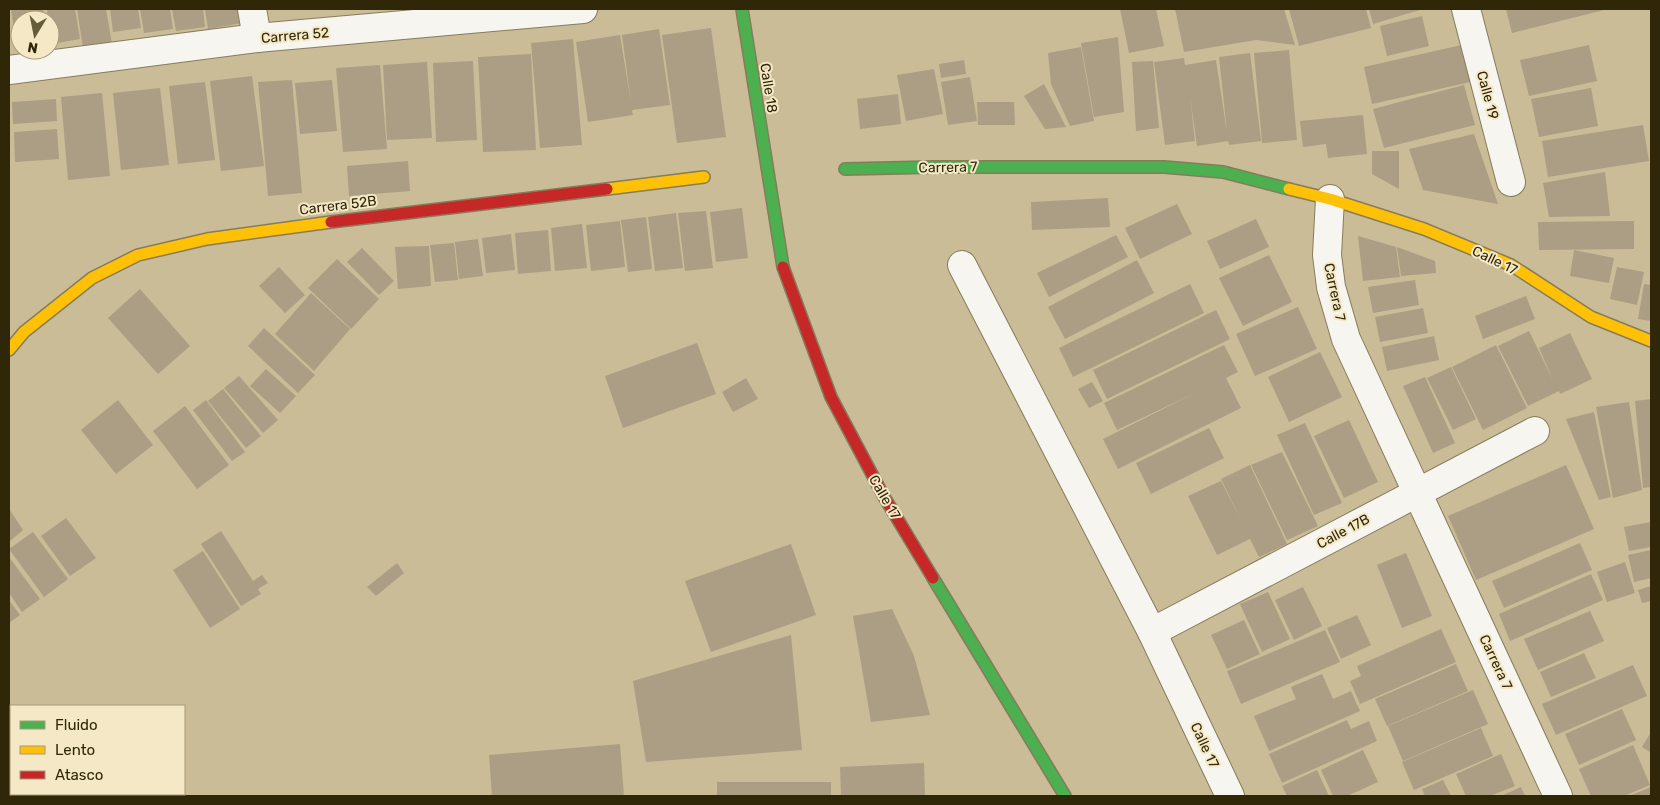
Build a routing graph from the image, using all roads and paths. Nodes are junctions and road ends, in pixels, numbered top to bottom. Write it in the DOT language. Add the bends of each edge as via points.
graph roads {
  1 [pos="252,9"];
  2 [pos="583,9"];
  3 [pos="742,9"];
  4 [pos="1466,9"];
  5 [pos="257,38"];
  6 [pos="9,70"];
  7 [pos="845,169"];
  8 [pos="767,172"];
  9 [pos="704,177"];
  10 [pos="1511,182"];
  11 [pos="1330,198"];
  12 [pos="962,266"];
  13 [pos="1651,341"];
  14 [pos="9,350"];
  15 [pos="1535,431"];
  16 [pos="1418,492"];
  17 [pos="1152,632"];
  18 [pos="1065,796"];
  19 [pos="1230,796"];
  20 [pos="1558,796"];
  1 -- 5 [label="street"];
  2 -- 5 [label="street, Carrera 52"];
  3 -- 8 [label="street, Calle 18"];
  4 -- 10 [label="street, Calle 19"];
  5 -- 6 [label="street, Carrera 52"];
  7 -- 11 [label="street, Carrera 7" via="1164,167 1223,172"];
  8 -- 18 [label="street, Calle 17" via="782,264 831,397 883,496"];
  9 -- 14 [label="street, Carrera 52B" via="294,226 207,239 138,255 92,278 24,332"];
  11 -- 13 [label="street, Calle 17" via="1424,229 1511,265 1591,317"];
  11 -- 16 [label="street, Carrera 7" via="1327,255 1331,287 1346,339"];
  12 -- 17 [label="street, Calle 17"];
  15 -- 16 [label="street, Calle 17B"];
  16 -- 17 [label="street, Calle 17B"];
  16 -- 20 [label="street, Carrera 7"];
  17 -- 19 [label="street, Calle 17"];
}
